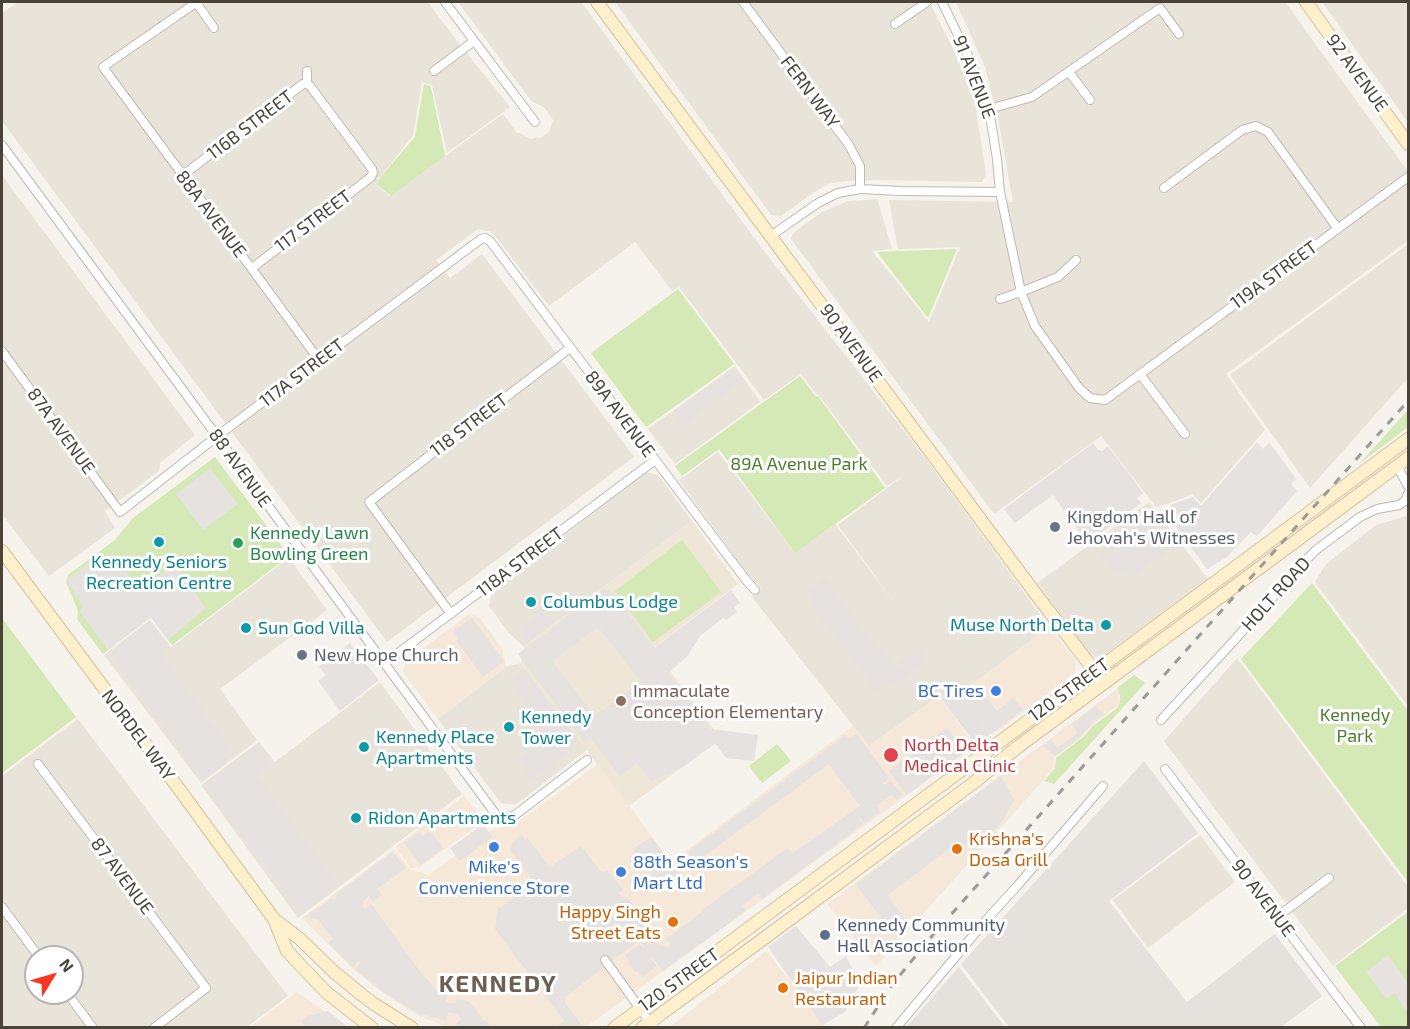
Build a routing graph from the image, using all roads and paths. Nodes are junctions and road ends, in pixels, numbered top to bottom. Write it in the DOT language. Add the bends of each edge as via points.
graph roads {
  1 [pos="196,2"];
  2 [pos="445,2"];
  3 [pos="597,2"];
  4 [pos="743,2"];
  5 [pos="927,2"];
  6 [pos="942,2"];
  7 [pos="1306,2"];
  8 [pos="896,24"];
  9 [pos="214,28"];
  10 [pos="1179,34"];
  11 [pos="474,41"];
  12 [pos="307,71"];
  13 [pos="434,71"];
  14 [pos="1069,72"];
  15 [pos="307,83"];
  16 [pos="1090,100"];
  17 [pos="989,109"];
  18 [pos="535,122"];
  19 [pos="1408,144"];
  20 [pos="3,149"];
  21 [pos="183,175"];
  22 [pos="1408,177"];
  23 [pos="1164,188"];
  24 [pos="860,189"];
  25 [pos="1000,192"];
  26 [pos="1338,229"];
  27 [pos="772,236"];
  28 [pos="485,238"];
  29 [pos="1076,260"];
  30 [pos="252,268"];
  31 [pos="1021,292"];
  32 [pos="1000,299"];
  33 [pos="570,348"];
  34 [pos="2,351"];
  35 [pos="319,360"];
  36 [pos="1140,374"];
  37 [pos="1105,400"];
  38 [pos="1185,434"];
  39 [pos="217,436"];
  40 [pos="1408,439"];
  41 [pos="1389,453"];
  42 [pos="1408,458"];
  43 [pos="656,460"];
  44 [pos="1397,466"];
  45 [pos="1408,486"];
  46 [pos="1408,494"];
  47 [pos="120,512"];
  48 [pos="2,551"];
  49 [pos="1224,576"];
  50 [pos="755,590"];
  51 [pos="1211,603"];
  52 [pos="451,614"];
  53 [pos="385,663"];
  54 [pos="1095,672"];
  55 [pos="1104,683"];
  56 [pos="1161,720"];
  57 [pos="587,760"];
  58 [pos="38,764"];
  59 [pos="1165,769"];
  60 [pos="1103,786"];
  61 [pos="875,835"];
  62 [pos="1329,878"];
  63 [pos="819,898"];
  64 [pos="2,907"];
  65 [pos="1277,917"];
  66 [pos="274,919"];
  67 [pos="30,945"];
  68 [pos="605,960"];
  69 [pos="75,1005"];
  70 [pos="640,1008"];
  71 [pos="648,1026"];
  72 [pos="93,1028"];
  73 [pos="154,1028"];
  74 [pos="372,1028"];
  75 [pos="412,1028"];
  76 [pos="614,1028"];
  77 [pos="896,1028"];
  78 [pos="1361,1028"];
  1 -- 9 [label="street"];
  1 -- 21 [label="street, 88A AVENUE" via="103,67"];
  2 -- 11 [label="street"];
  3 -- 27 [label="main road, 90 AVENUE"];
  4 -- 24 [label="street, FERN WAY" via="849,145 860,166"];
  5 -- 8 [label="street"];
  6 -- 17 [label="street, 91 AVENUE"];
  7 -- 19 [label="main road, 92 AVENUE"];
  10 -- 14 [label="street" via="1160,8"];
  11 -- 13 [label="street"];
  11 -- 18 [label="street"];
  12 -- 15 [label="street, 116B STREET"];
  14 -- 16 [label="street"];
  14 -- 17 [label="street" via="1032,97"];
  15 -- 21 [label="street, 116B STREET"];
  15 -- 30 [label="street, 117 STREET" via="373,173"];
  17 -- 25 [label="street, 91 AVENUE"];
  20 -- 39 [label="street, 88 AVENUE"];
  21 -- 30 [label="street, 88A AVENUE"];
  22 -- 26 [label="street, 119A STREET"];
  23 -- 26 [label="street" via="1242,130 1256,126 1268,132"];
  24 -- 25 [label="street"];
  24 -- 27 [label="street" via="818,203"];
  25 -- 31 [label="street, 91 AVENUE"];
  26 -- 36 [label="street, 119A STREET"];
  27 -- 54 [label="main road, 90 AVENUE"];
  28 -- 33 [label="street, 89A AVENUE"];
  28 -- 35 [label="street, 117A STREET"];
  29 -- 31 [label="street" via="1058,277"];
  30 -- 35 [label="street, 88A AVENUE"];
  31 -- 32 [label="street"];
  31 -- 37 [label="street, 91 AVENUE" via="1035,326 1079,388 1090,398"];
  33 -- 43 [label="street, 89A AVENUE"];
  33 -- 52 [label="street, 118 STREET" via="369,502"];
  34 -- 47 [label="street, 87A AVENUE"];
  35 -- 39 [label="street, 117A STREET"];
  36 -- 37 [label="street, 119A STREET"];
  36 -- 38 [label="street"];
  39 -- 47 [label="street, 117A STREET"];
  39 -- 53 [label="street, 88 AVENUE"];
  40 -- 41 [label="main road, 120 STREET"];
  41 -- 44 [label="main road"];
  41 -- 49 [label="main road, 120 STREET"];
  42 -- 44 [label="main road, 120 STREET"];
  43 -- 50 [label="street, 89A AVENUE"];
  43 -- 52 [label="street, 118A STREET"];
  44 -- 45 [label="street"];
  44 -- 51 [label="main road, 120 STREET"];
  46 -- 56 [label="street, HOLT ROAD" via="1399,505 1360,516 1316,550"];
  48 -- 66 [label="main road, NORDEL WAY"];
  49 -- 51 [label="main road" via="1223,585"];
  49 -- 54 [label="main road, 120 STREET"];
  51 -- 55 [label="main road, 120 STREET"];
  52 -- 53 [label="street, 118A STREET"];
  53 -- 57 [label="street, 88 AVENUE" via="500,820 515,815"];
  54 -- 55 [label="main road, 90 AVENUE"];
  54 -- 61 [label="main road, 120 STREET"];
  55 -- 63 [label="main road, 120 STREET"];
  58 -- 73 [label="street, 87 AVENUE" via="206,988"];
  59 -- 65 [label="street, 90 AVENUE"];
  60 -- 77 [label="street"];
  61 -- 63 [label="main road" via="864,852 817,887"];
  61 -- 70 [label="main road, 120 STREET"];
  62 -- 65 [label="street"];
  63 -- 71 [label="main road, 120 STREET"];
  64 -- 67 [label="street"];
  65 -- 78 [label="street, 90 AVENUE"];
  66 -- 74 [label="main road, NORDEL WAY" via="295,961 326,992"];
  66 -- 75 [label="main road, NORDEL WAY" via="362,995"];
  68 -- 70 [label="street"];
  69 -- 72 [label="street"];
  70 -- 71 [label="street"];
  70 -- 76 [label="main road, 120 STREET"];
}
